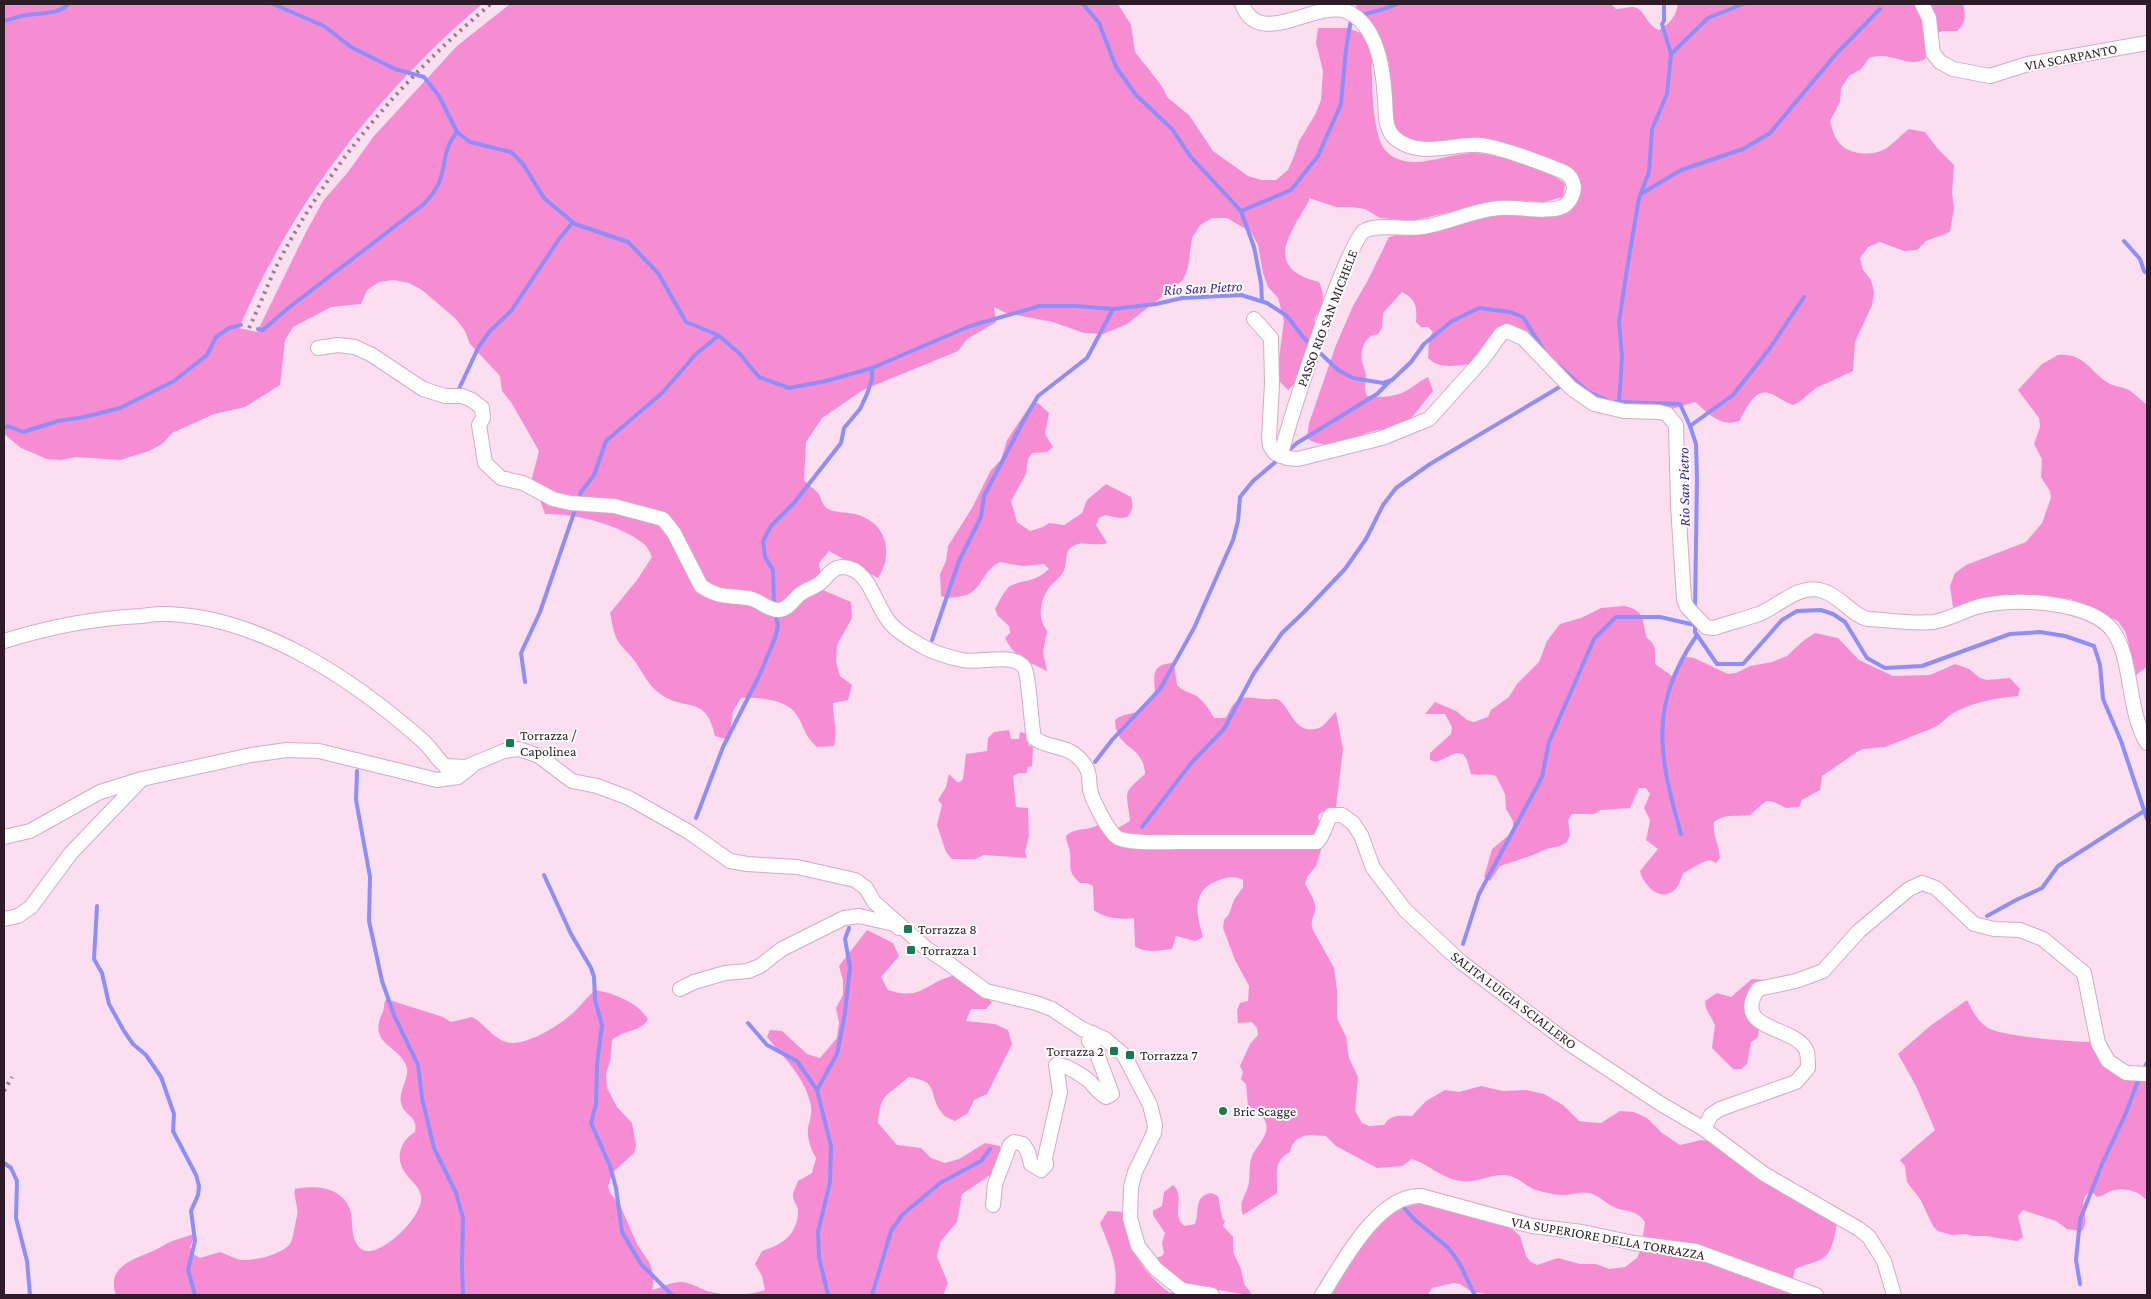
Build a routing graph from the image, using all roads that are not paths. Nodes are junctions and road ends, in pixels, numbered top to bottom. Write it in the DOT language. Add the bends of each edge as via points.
graph roads {
  1 [pos="1242,4"];
  2 [pos="1922,4"];
  3 [pos="2147,43"];
  4 [pos="1254,319"];
  5 [pos="318,348"];
  6 [pos="1281,456"];
  7 [pos="4,641"];
  8 [pos="2147,743"];
  9 [pos="475,764"];
  10 [pos="142,779"];
  11 [pos="4,837"];
  12 [pos="4,919"];
  13 [pos="914,938"];
  14 [pos="680,990"];
  15 [pos="1092,1032"];
  16 [pos="2147,1074"];
  17 [pos="1704,1129"];
  18 [pos="993,1205"];
  19 [pos="1212,1295"];
  20 [pos="1322,1295"];
  21 [pos="1816,1295"];
  22 [pos="1894,1295"];
  1 -- 6 [label="street, PASSO RIO SAN MICHELE" via="1249,16 1266,24 1330,7 1348,11 1362,20 1378,52 1387,122 1390,134 1396,140 1410,147 1425,149 1473,145 1497,148 1566,173 1574,184 1570,200 1554,209 1496,208 1422,228 1372,227 1362,232 1343,269 1286,431"];
  2 -- 3 [label="street, VIA SCARPANTO" via="1929,18 1934,53 1940,62 1953,69 1990,76 2028,64"];
  4 -- 6 [label="street" via="1271,338 1268,438 1270,446"];
  5 -- 17 [label="street, SALITA LUIGIA SCIALLERO" via="355,347 423,389 472,400 482,408 483,418 479,426 485,463 501,478 523,482 553,499 614,506 663,519 674,533 701,586 714,594 749,598 769,609 780,610 820,583 834,569 843,567 857,572 868,583 892,626 928,650 963,660 984,662 998,658 1023,666 1027,675 1034,738 1042,744 1070,751 1081,761 1087,769 1094,800 1117,838 1166,842 1317,842 1324,835 1330,815 1342,815 1361,835 1373,868 1405,910 1461,962 1570,1044"];
  6 -- 8 [label="street" via="1298,458 1382,438 1429,419 1501,334 1507,331 1514,333 1523,338 1571,388 1594,404 1624,411 1659,412 1666,414 1676,425 1684,599 1701,624 1714,628 1761,613 1803,591 1820,590 1840,598 1860,617 1868,619 1933,622 1981,606 2027,603 2071,606 2085,611 2113,630 2120,645 2137,721"];
  7 -- 9 [label="street" via="114,617 160,614 199,617 246,629 301,653 356,688 424,742 445,766"];
  9 -- 10 [label="street" via="458,777 437,780 319,751 287,750 251,754"];
  9 -- 13 [label="street" via="504,751 520,749 539,756 572,781 629,798 689,832 730,861 797,867 854,880 866,888 874,902"];
  10 -- 11 [label="street" via="100,792 30,831"];
  10 -- 12 [label="street" via="71,853 31,907 18,916"];
  13 -- 14 [label="street" via="894,924 859,916 844,918 782,949 760,966 748,971 724,973"];
  13 -- 15 [label="street" via="986,991 1036,1003"];
  15 -- 18 [label="street" via="1089,1041 1112,1094 1102,1095 1089,1081 1064,1065 1056,1065 1060,1092 1046,1164 1041,1170 1030,1164 1028,1152 1022,1144 1014,1142 1010,1145 994,1184"];
  15 -- 19 [label="street" via="1124,1055 1153,1114 1154,1133 1135,1172 1129,1204 1138,1246 1156,1269 1182,1290"];
  16 -- 17 [label="street" via="2126,1073 2108,1061 2098,1043 2084,973 2043,939 2020,930 1974,924 1936,888 1922,883 1909,889 1859,931 1823,971 1758,989 1751,1000 1751,1011 1762,1024 1799,1041 1807,1051 1808,1068 1796,1082 1720,1109 1711,1115"];
  17 -- 22 [label="street, SALITA LUIGIA SCIALLERO" via="1764,1174 1869,1237 1884,1261"];
  20 -- 21 [label="street, VIA SUPERIORE DELLA TORRAZZA" via="1369,1224 1401,1200 1414,1195 1532,1226 1696,1251"];
}
